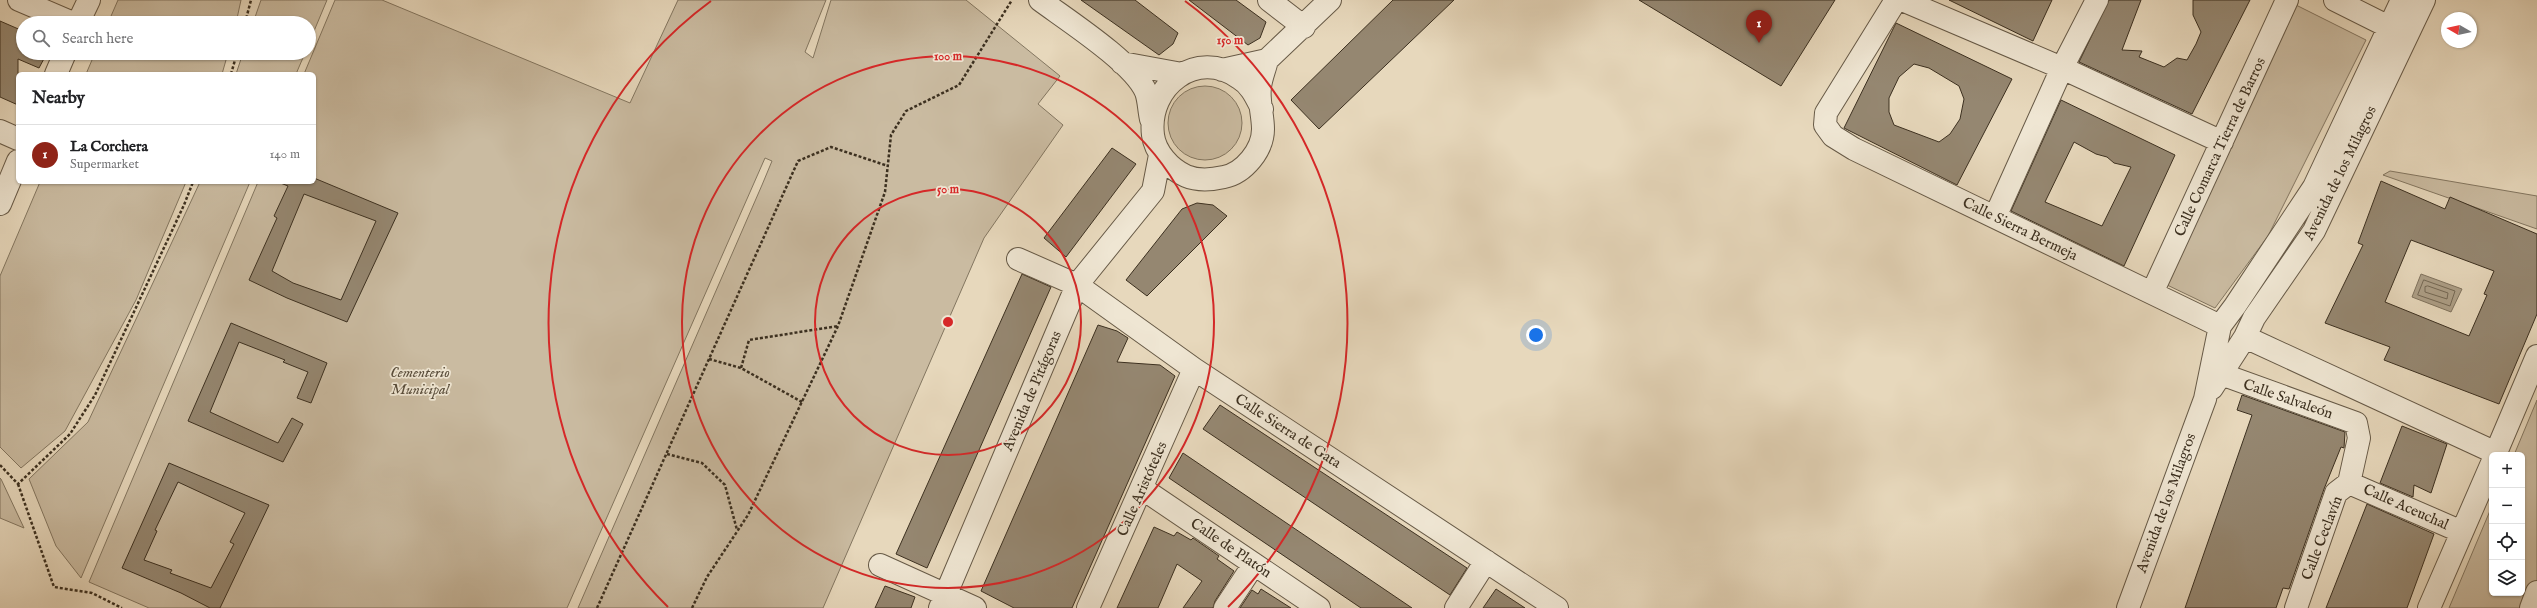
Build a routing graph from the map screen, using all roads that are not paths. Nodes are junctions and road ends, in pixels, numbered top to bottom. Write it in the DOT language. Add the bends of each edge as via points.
graph roads {
  1 [pos="19,0"];
  2 [pos="89,0"];
  3 [pos="1040,0"];
  4 [pos="1269,0"];
  5 [pos="1330,0"];
  6 [pos="1896,0"];
  7 [pos="1902,0"];
  8 [pos="2097,0"];
  9 [pos="2287,0"];
  10 [pos="2335,0"];
  11 [pos="2402,0"];
  12 [pos="2424,0"];
  13 [pos="57,16"];
  14 [pos="81,16"];
  15 [pos="1304,27"];
  16 [pos="2389,27"];
  17 [pos="62,60"];
  18 [pos="1267,60"];
  19 [pos="1122,63"];
  20 [pos="2062,68"];
  21 [pos="1222,70"];
  22 [pos="57,72"];
  23 [pos="1182,74"];
  24 [pos="1262,109"];
  25 [pos="1151,122"];
  26 [pos="0,131"];
  27 [pos="16,138"];
  28 [pos="2222,142"];
  29 [pos="1160,155"];
  30 [pos="16,166"];
  31 [pos="1192,178"];
  32 [pos="1153,191"];
  33 [pos="0,204"];
  34 [pos="1995,217"];
  35 [pos="1018,259"];
  36 [pos="1078,285"];
  37 [pos="2152,293"];
  38 [pos="2220,326"];
  39 [pos="2245,337"];
  40 [pos="2537,356"];
  41 [pos="1194,368"];
  42 [pos="2221,374"];
  43 [pos="2205,399"];
  44 [pos="2356,423"];
  45 [pos="2496,452"];
  46 [pos="2489,455"];
  47 [pos="2489,469"];
  48 [pos="2349,483"];
  49 [pos="1143,489"];
  50 [pos="2462,532"];
  51 [pos="1486,561"];
  52 [pos="1254,564"];
  53 [pos="880,565"];
  54 [pos="2537,592"];
  55 [pos="943,601"];
  56 [pos="975,608"];
  57 [pos="1088,608"];
  58 [pos="1225,608"];
  59 [pos="1319,608"];
  60 [pos="1456,608"];
  61 [pos="1557,608"];
  62 [pos="2128,608"];
  63 [pos="2296,608"];
  64 [pos="2429,608"];
  65 [pos="2530,608"];
  1 -- 13 [label="street"];
  2 -- 14 [label="street"];
  3 -- 19 [label="street"];
  4 -- 15 [label="street"];
  5 -- 15 [label="street"];
  6 -- 34 [label="street, Calle Sierra Bermeja" via="1826,113 1825,125 1833,136 1854,149"];
  7 -- 20 [label="street"];
  8 -- 20 [label="street"];
  9 -- 28 [label="street, Calle Comarca Tierra de Barros"];
  10 -- 16 [label="street"];
  11 -- 16 [label="street, Avenida de los Milagros"];
  12 -- 39 [label="street, Avenida de los Milagros" via="2314,231 2254,318"];
  15 -- 18 [label="street"];
  16 -- 38 [label="street, Avenida de los Milagros" via="2314,187"];
  17 -- 22 [label="street"];
  18 -- 21 [label="street"];
  18 -- 24 [label="street" via="1260,87"];
  19 -- 23 [label="street"];
  19 -- 25 [label="street" via="1146,92"];
  20 -- 28 [label="street"];
  20 -- 34 [label="street"];
  21 -- 23 [label="street" via="1200,68"];
  21 -- 24 [label="street" via="1239,78 1253,91"];
  23 -- 25 [label="street" via="1160,94"];
  24 -- 31 [label="street" via="1263,130 1258,149 1246,165 1230,176 1211,180"];
  25 -- 29 [label="street" via="1154,141"];
  26 -- 27 [label="street"];
  28 -- 37 [label="street, Calle Comarca Tierra de Barros"];
  29 -- 31 [label="street" via="1181,174"];
  29 -- 32 [label="street, Avenida de Pitágoras"];
  30 -- 33 [label="street"];
  31 -- 32 [label="street"];
  32 -- 36 [label="street, Avenida de Pitágoras"];
  34 -- 37 [label="street, Calle Sierra Bermeja"];
  35 -- 36 [label="street, Calle Sierra de Gata"];
  36 -- 41 [label="street, Calle Sierra de Gata"];
  36 -- 55 [label="street, Avenida de Pitágoras"];
  37 -- 38 [label="street, Calle Sierra Bermeja"];
  38 -- 43 [label="street, Avenida de los Milagros"];
  39 -- 42 [label="street, Avenida de los Milagros"];
  39 -- 46 [label="street"];
  40 -- 45 [label="street"];
  41 -- 49 [label="street, Calle Aristóteles"];
  41 -- 51 [label="street, Calle Sierra de Gata"];
  42 -- 43 [label="street, Avenida de los Milagros"];
  42 -- 44 [label="street, Calle Salvaleón"];
  43 -- 62 [label="street, Avenida de los Milagros"];
  44 -- 48 [label="street, Calle Ceclavín" via="2359,438"];
  47 -- 50 [label="street"];
  48 -- 50 [label="street, Calle Aceuchal"];
  48 -- 63 [label="street, Calle Ceclavín" via="2336,493"];
  49 -- 52 [label="street, Calle de Platón"];
  49 -- 57 [label="street, Calle Aristóteles"];
  50 -- 64 [label="street"];
  51 -- 60 [label="street"];
  51 -- 61 [label="street, Calle Sierra de Gata"];
  52 -- 58 [label="street"];
  52 -- 59 [label="street, Calle de Platón"];
  53 -- 55 [label="street"];
  54 -- 65 [label="street"];
  55 -- 56 [label="street"];
}
